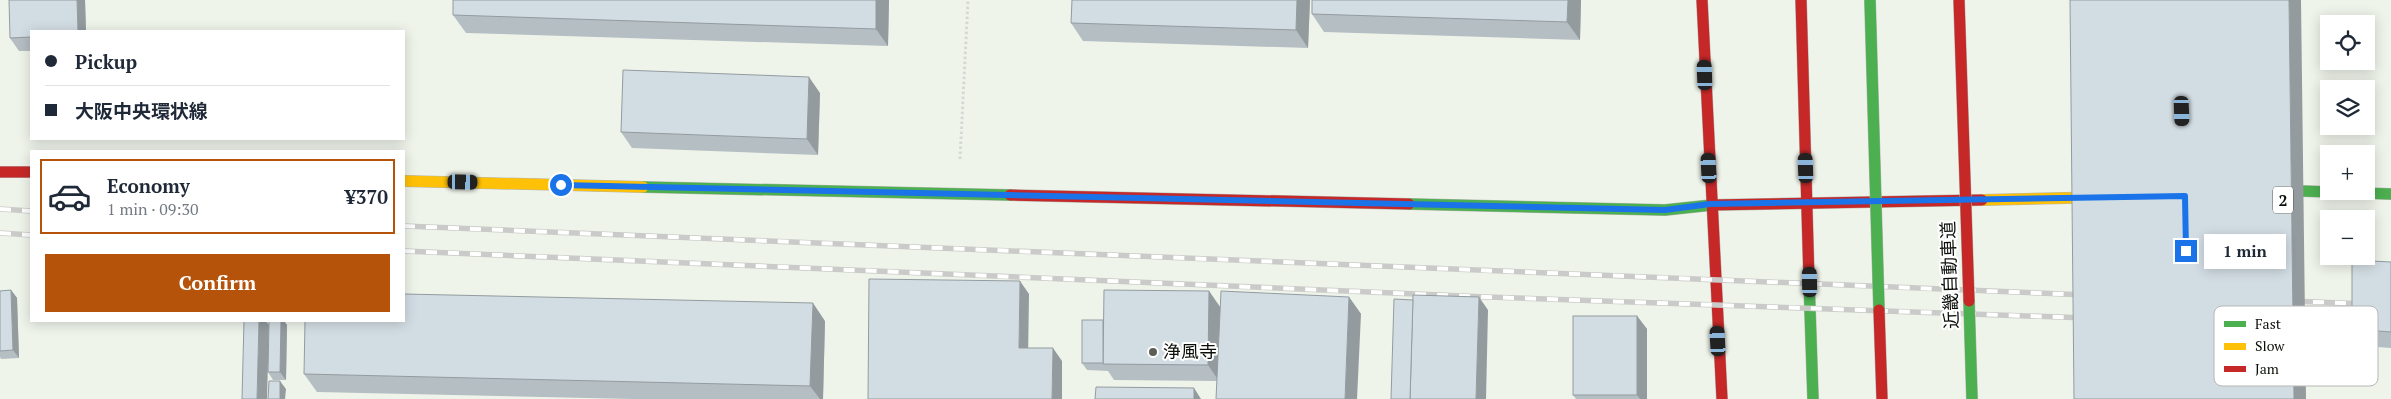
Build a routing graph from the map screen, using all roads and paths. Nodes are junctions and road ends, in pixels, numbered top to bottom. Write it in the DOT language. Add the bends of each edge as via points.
graph roads {
  1 [pos="968,0"];
  2 [pos="1702,0"];
  3 [pos="1801,0"];
  4 [pos="1870,0"];
  5 [pos="1959,0"];
  6 [pos="960,166"];
  7 [pos="0,172"];
  8 [pos="30,172"];
  9 [pos="405,181"];
  10 [pos="2254,191"];
  11 [pos="2391,194"];
  12 [pos="2125,197"];
  13 [pos="1710,204"];
  14 [pos="1808,204"];
  15 [pos="1722,399"];
  16 [pos="1812,399"];
  17 [pos="1882,399"];
  18 [pos="1972,399"];
  1 -- 6 [label="path"];
  2 -- 13 [label="main road"];
  3 -- 14 [label="main road"];
  4 -- 17 [label="main road, bridge"];
  5 -- 18 [label="main road, 近畿自動車道, bridge"];
  7 -- 8 [label="main road"];
  9 -- 13 [label="main road" via="1665,210"];
  10 -- 11 [label="main road" via="2283,189"];
  12 -- 14 [label="main road"];
  13 -- 14 [label="main road"];
  13 -- 15 [label="main road"];
  14 -- 16 [label="main road"];
}
